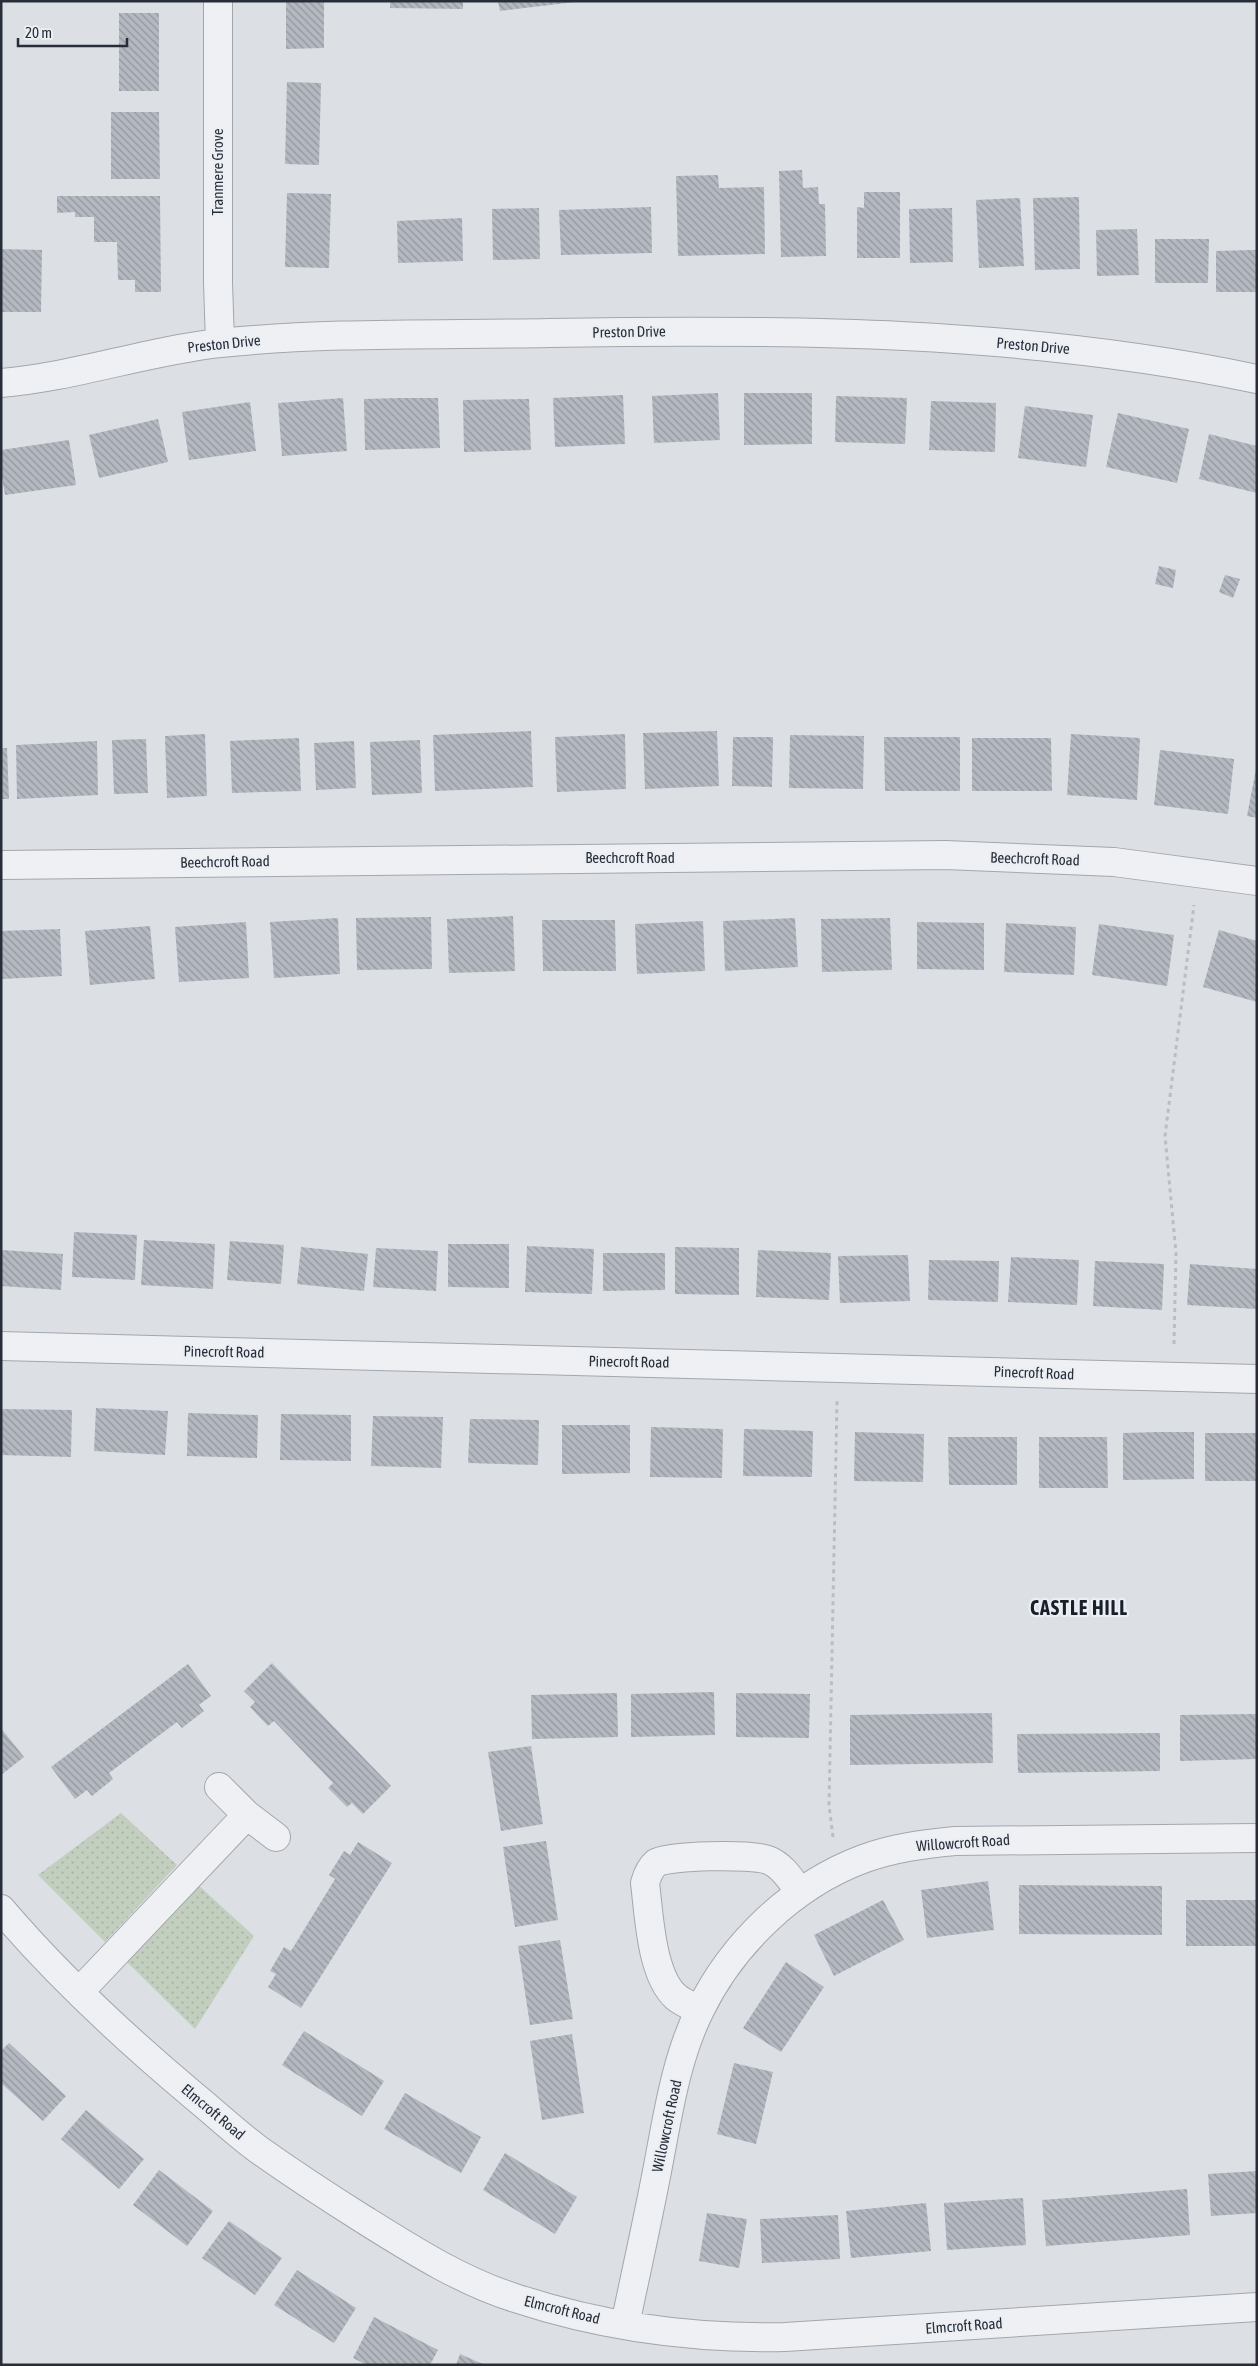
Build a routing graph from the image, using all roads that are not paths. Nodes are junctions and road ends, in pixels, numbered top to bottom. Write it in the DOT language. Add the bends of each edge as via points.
graph roads {
  1 [pos="218,1"];
  2 [pos="220,343"];
  3 [pos="1257,379"];
  4 [pos="1,383"];
  5 [pos="1,865"];
  6 [pos="1257,881"];
  7 [pos="1,1346"];
  8 [pos="1257,1379"];
  9 [pos="219,1787"];
  10 [pos="247,1815"];
  11 [pos="276,1837"];
  12 [pos="1257,1838"];
  13 [pos="800,1892"];
  14 [pos="1,1909"];
  15 [pos="79,1992"];
  16 [pos="700,2010"];
  17 [pos="1257,2307"];
  18 [pos="624,2325"];
  1 -- 2 [label="street, Tranmere Grove"];
  2 -- 3 [label="street, Preston Drive" via="442,335 825,332 975,340 1102,352"];
  2 -- 4 [label="street, Preston Drive" via="166,350"];
  5 -- 6 [label="street, Beechcroft Road" via="945,855 1114,862"];
  7 -- 8 [label="street, Pinecroft Road"];
  9 -- 10 [label="street"];
  10 -- 11 [label="street"];
  10 -- 15 [label="street"];
  12 -- 13 [label="street, Willowcroft Road" via="955,1841 915,1845 836,1871"];
  13 -- 16 [label="street, Willowcroft Road" via="740,1947"];
  13 -- 16 [label="street" via="778,1866 755,1857 665,1860 652,1868 645,1883 662,1976 675,1996"];
  14 -- 15 [label="street, Elmcroft Road"];
  15 -- 18 [label="street, Elmcroft Road" via="161,2069 257,2148 414,2251 513,2298 568,2314"];
  16 -- 18 [label="street, Willowcroft Road" via="684,2051 670,2105"];
  17 -- 18 [label="street, Elmcroft Road" via="776,2337 714,2337"];
}
